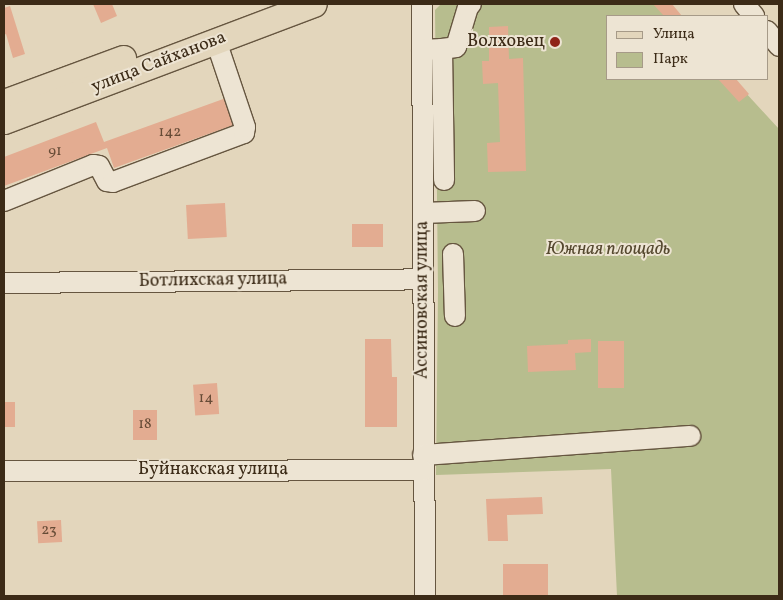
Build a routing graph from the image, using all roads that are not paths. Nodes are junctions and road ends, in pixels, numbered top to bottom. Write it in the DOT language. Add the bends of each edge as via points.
graph roads {
  1 [pos="271,4"];
  2 [pos="314,4"];
  3 [pos="422,4"];
  4 [pos="472,4"];
  5 [pos="744,4"];
  6 [pos="753,15"];
  7 [pos="768,32"];
  8 [pos="216,42"];
  9 [pos="779,46"];
  10 [pos="432,50"];
  11 [pos="4,102"];
  12 [pos="4,121"];
  13 [pos="422,134"];
  14 [pos="443,134"];
  15 [pos="422,165"];
  16 [pos="4,200"];
  17 [pos="475,210"];
  18 [pos="423,213"];
  19 [pos="453,254"];
  20 [pos="423,282"];
  21 [pos="4,283"];
  22 [pos="454,284"];
  23 [pos="455,316"];
  24 [pos="690,436"];
  25 [pos="423,462"];
  26 [pos="4,471"];
  27 [pos="425,596"];
  1 -- 11 [label="main road, улица Сайханова"];
  2 -- 8 [label="main road, улица Сайханова"];
  3 -- 10 [label="street, Ассиновская улица"];
  4 -- 10 [label="street" via="468,7 456,47"];
  5 -- 6 [label="street"];
  7 -- 9 [label="street"];
  8 -- 12 [label="main road, улица Сайханова"];
  8 -- 16 [label="street" via="246,127 244,133 113,182 107,181 100,166 93,165"];
  10 -- 13 [label="street, Ассиновская улица"];
  10 -- 14 [label="street"];
  13 -- 14 [label="street"];
  13 -- 15 [label="street, Ассиновская улица"];
  14 -- 15 [label="street" via="444,172"];
  15 -- 18 [label="street, Ассиновская улица"];
  17 -- 18 [label="street"];
  18 -- 20 [label="street, Ассиновская улица"];
  19 -- 22 [label="street"];
  20 -- 21 [label="street, Ботлихская улица"];
  20 -- 22 [label="street, Ботлихская улица"];
  20 -- 25 [label="street, Ассиновская улица"];
  22 -- 23 [label="street"];
  24 -- 25 [label="street, Буйнакская улица"];
  25 -- 26 [label="street, Буйнакская улица"];
  25 -- 27 [label="street, Ассиновская улица"];
}
